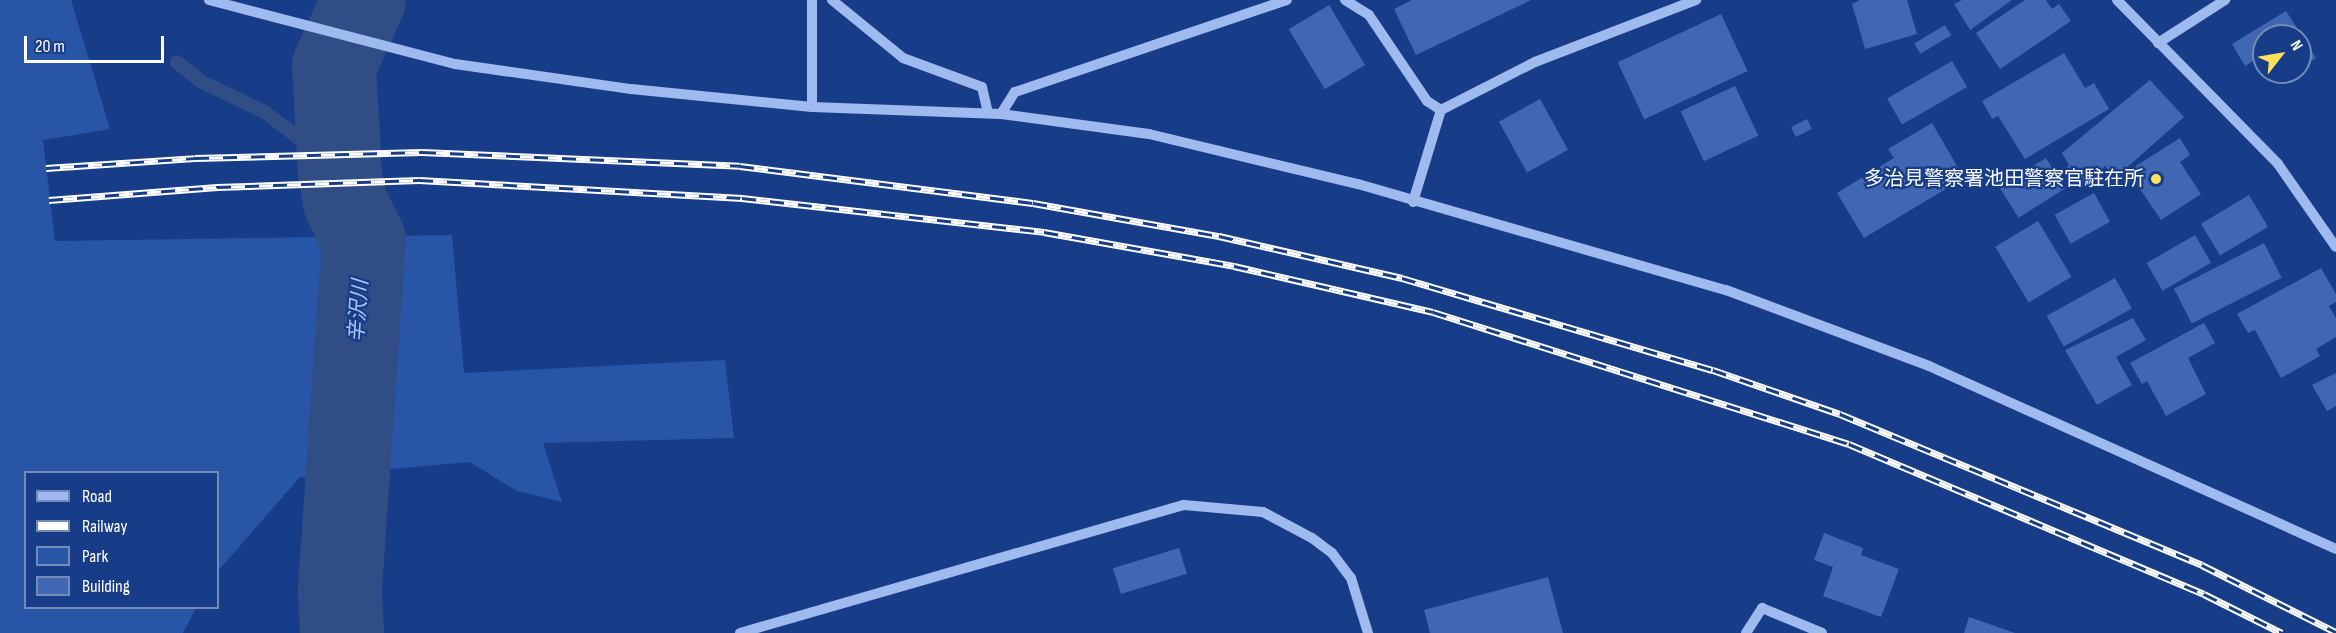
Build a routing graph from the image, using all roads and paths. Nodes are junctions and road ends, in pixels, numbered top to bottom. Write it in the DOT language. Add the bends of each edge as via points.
graph roads {
  1 [pos="208,0"];
  2 [pos="812,0"];
  3 [pos="832,0"];
  4 [pos="1287,0"];
  5 [pos="1345,0"];
  6 [pos="1696,0"];
  7 [pos="2117,0"];
  8 [pos="2224,0"];
  9 [pos="2158,43"];
  10 [pos="812,106"];
  11 [pos="1442,110"];
  12 [pos="988,112"];
  13 [pos="1001,114"];
  14 [pos="1413,202"];
  15 [pos="2336,248"];
  16 [pos="2336,549"];
  17 [pos="740,633"];
  18 [pos="1368,633"];
  19 [pos="1746,633"];
  20 [pos="1822,633"];
  1 -- 10 [label="street" via="455,64 631,89"];
  2 -- 10 [label="street"];
  3 -- 12 [label="street" via="903,58 982,87"];
  4 -- 13 [label="street" via="1015,92"];
  5 -- 11 [label="street" via="1369,15 1427,101"];
  6 -- 11 [label="street" via="1535,62"];
  7 -- 9 [label="street"];
  8 -- 9 [label="street"];
  9 -- 15 [label="street" via="2278,164"];
  10 -- 12 [label="street"];
  11 -- 14 [label="street"];
  12 -- 13 [label="street"];
  13 -- 14 [label="street" via="1149,134 1358,184"];
  14 -- 16 [label="street" via="1725,290 1919,362"];
  17 -- 18 [label="street" via="1184,505 1263,512 1312,538 1332,553 1351,578"];
  19 -- 20 [label="street" via="1762,609"];
}
